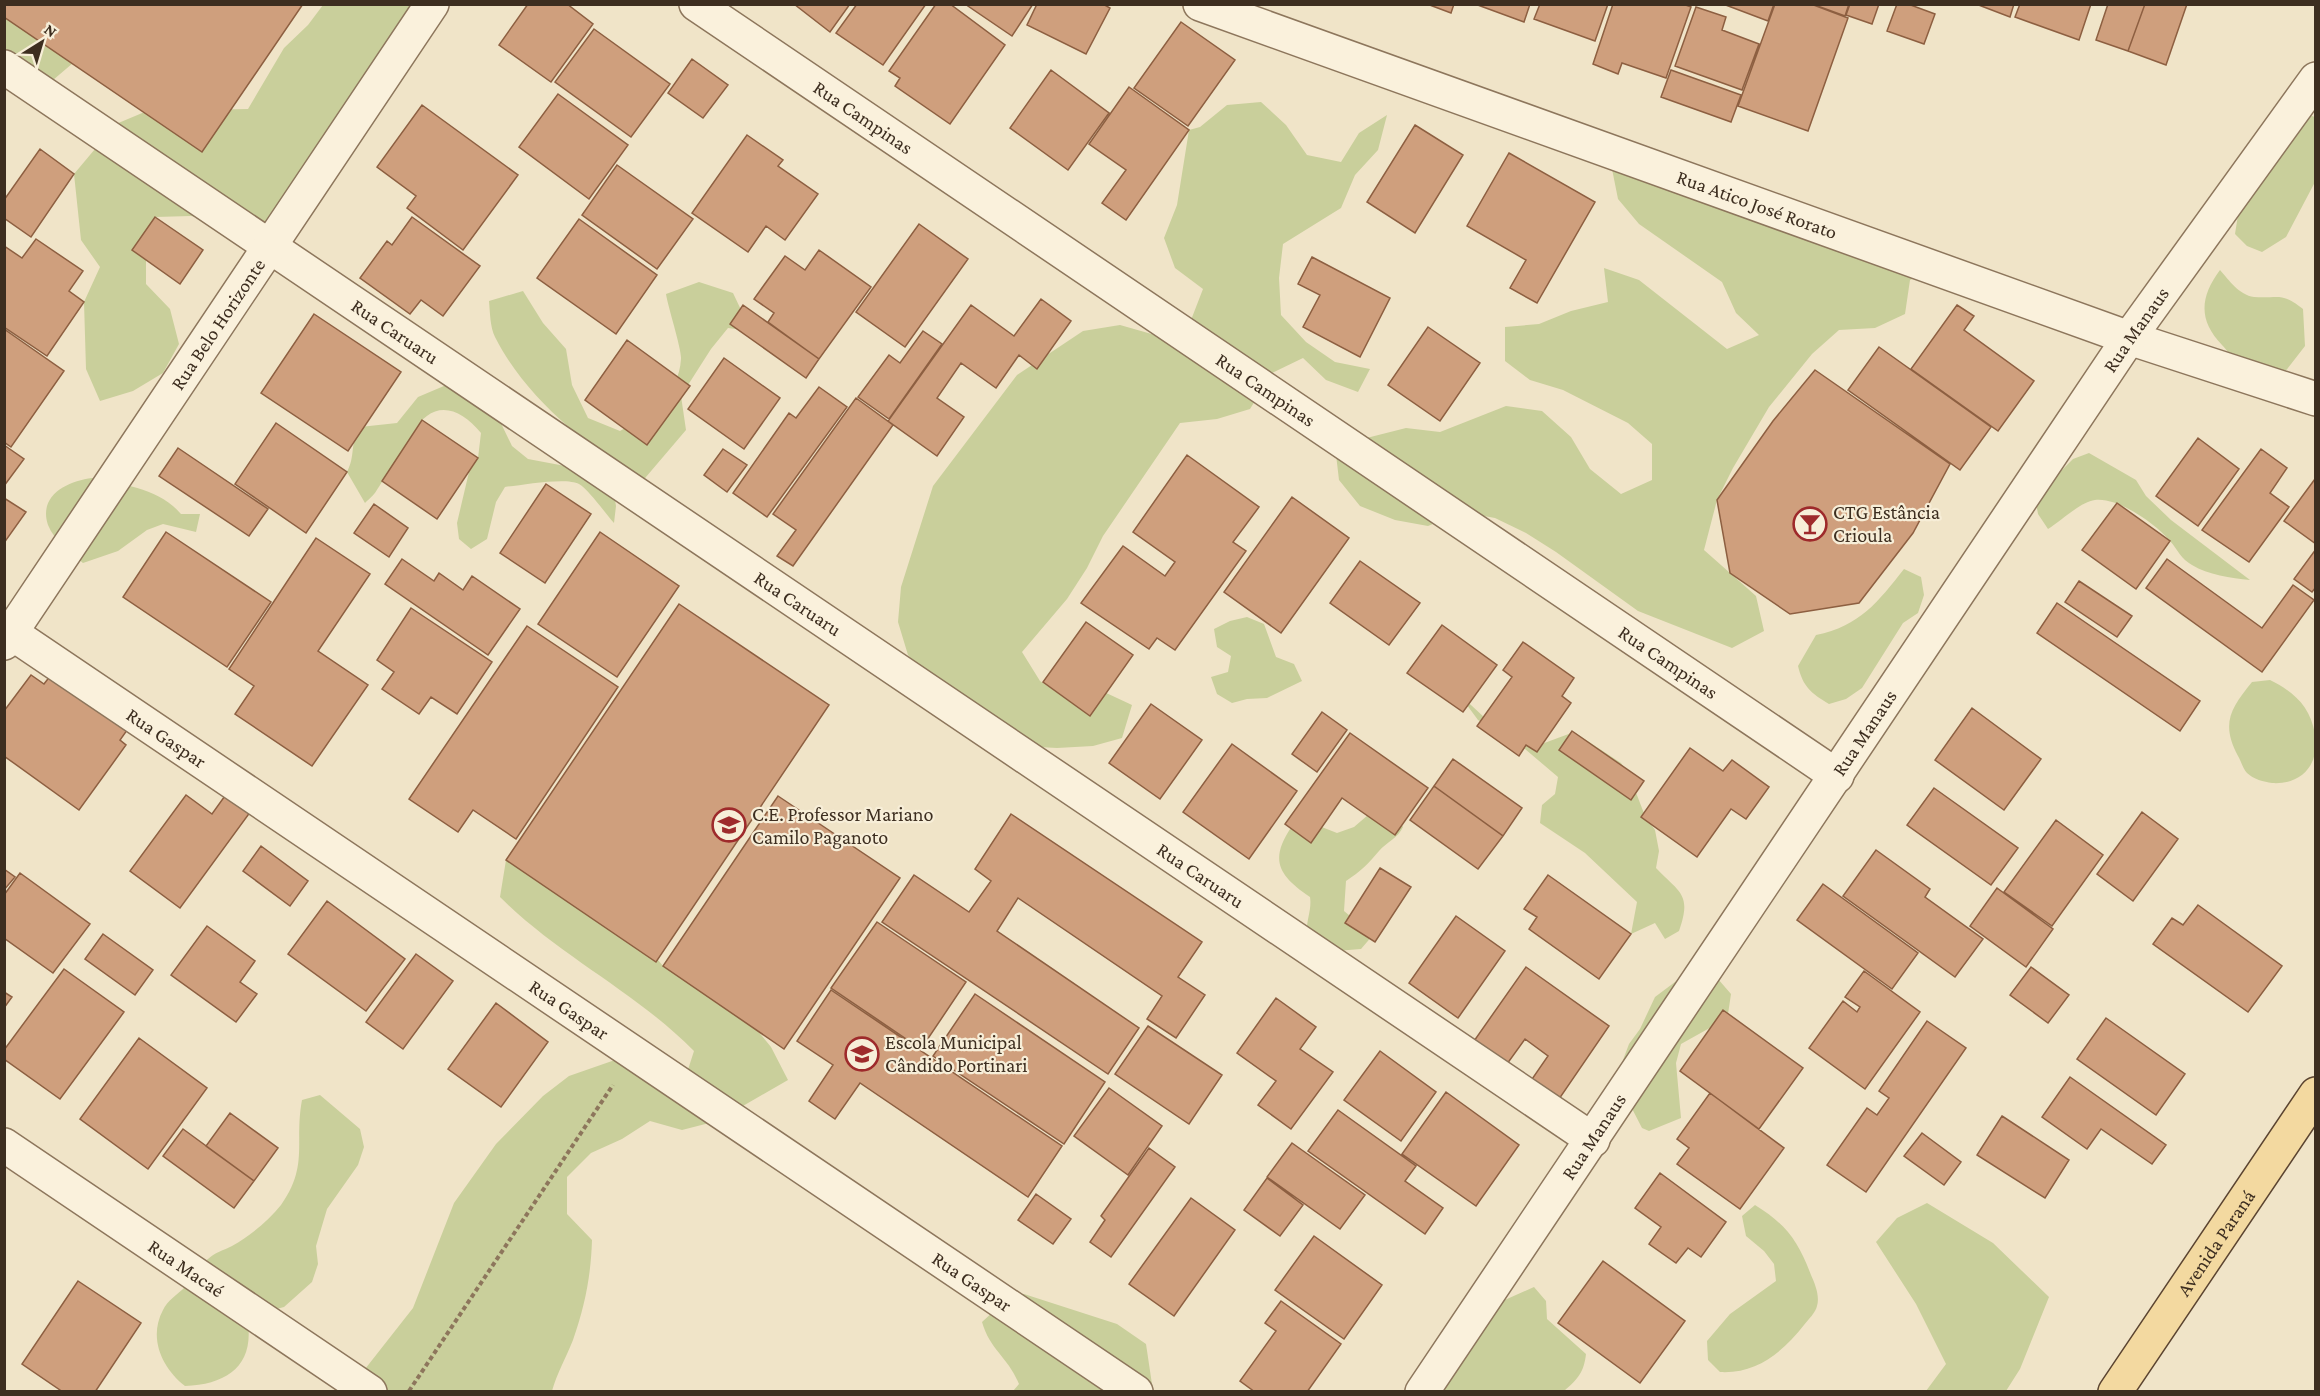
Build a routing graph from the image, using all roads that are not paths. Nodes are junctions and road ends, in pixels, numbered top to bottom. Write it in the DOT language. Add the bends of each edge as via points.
graph roads {
  1 [pos="432,4"];
  2 [pos="696,4"];
  3 [pos="1200,4"];
  4 [pos="4,67"];
  5 [pos="2316,79"];
  6 [pos="272,245"];
  7 [pos="2129,338"];
  8 [pos="2316,399"];
  9 [pos="7,635"];
  10 [pos="1837,776"];
  11 [pos="2316,1094"];
  12 [pos="1593,1140"];
  13 [pos="4,1145"];
  14 [pos="370,1392"];
  15 [pos="1136,1392"];
  16 [pos="1422,1392"];
  17 [pos="2115,1392"];
  1 -- 6 [label="street, Rua Belo Horizonte"];
  2 -- 10 [label="street, Rua Campinas"];
  3 -- 7 [label="street, Rua Atico José Rorato"];
  4 -- 6 [label="street, Rua Caruaru"];
  5 -- 7 [label="street, Rua Manaus"];
  6 -- 9 [label="street, Rua Belo Horizonte"];
  6 -- 12 [label="street, Rua Caruaru"];
  7 -- 8 [label="street, Rua Atico José Rorato"];
  7 -- 10 [label="street, Rua Manaus"];
  9 -- 15 [label="street, Rua Gaspar"];
  10 -- 12 [label="street, Rua Manaus"];
  11 -- 17 [label="main road, Avenida Paraná"];
  12 -- 16 [label="street, Rua Manaus"];
  13 -- 14 [label="street, Rua Macaé"];
}
